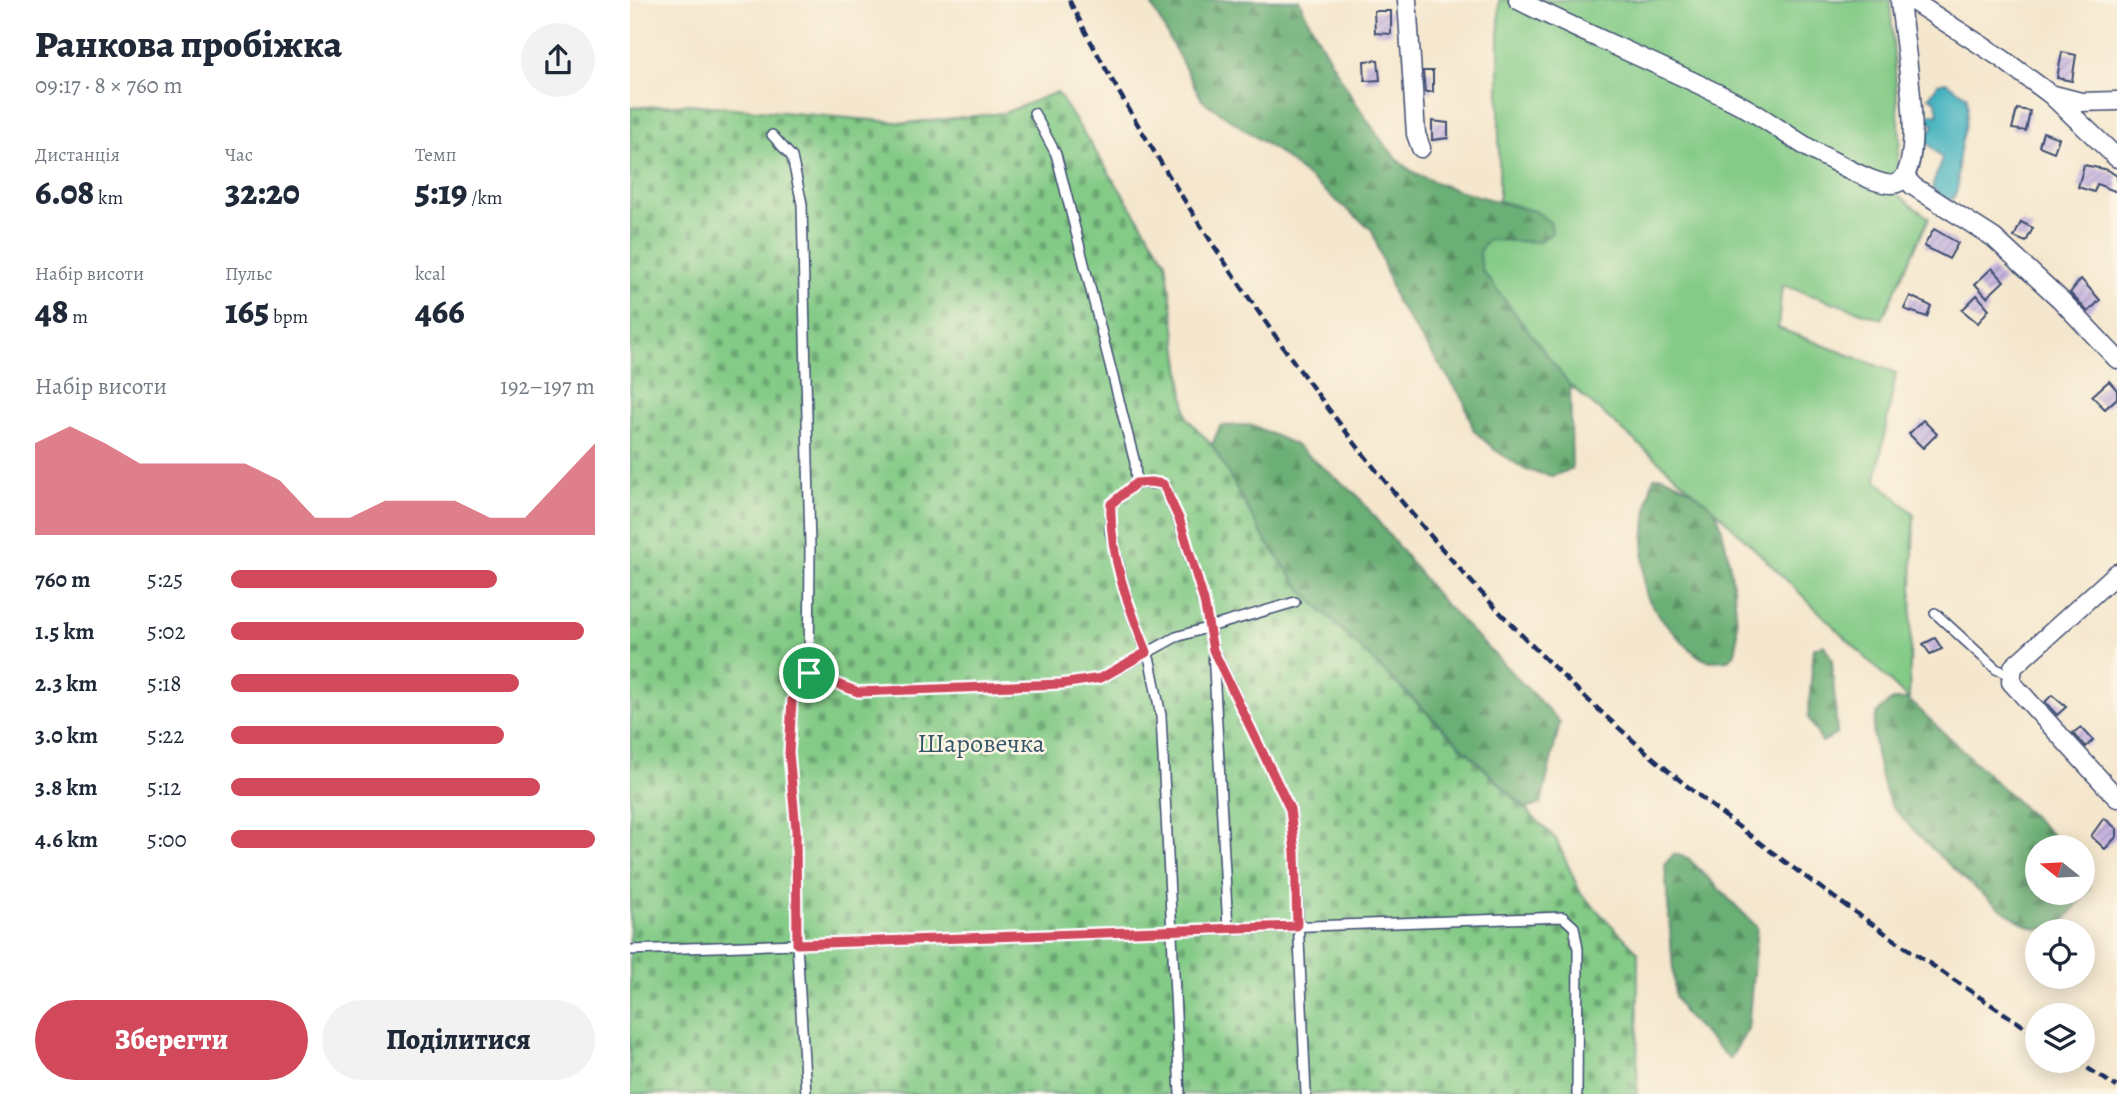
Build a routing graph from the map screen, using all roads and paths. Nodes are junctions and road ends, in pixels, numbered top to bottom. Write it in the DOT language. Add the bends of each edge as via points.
graph roads {
  1 [pos="1407,0"];
  2 [pos="1518,0"];
  3 [pos="1900,0"];
  4 [pos="1911,0"];
  5 [pos="2050,94"];
  6 [pos="2117,101"];
  7 [pos="1034,113"];
  8 [pos="772,135"];
  9 [pos="1421,148"];
  10 [pos="2117,158"];
  11 [pos="1905,177"];
  12 [pos="2117,359"];
  13 [pos="1136,483"];
  14 [pos="2117,573"];
  15 [pos="1295,602"];
  16 [pos="1935,612"];
  17 [pos="1209,629"];
  18 [pos="1213,650"];
  19 [pos="1147,652"];
  20 [pos="809,673"];
  21 [pos="2010,675"];
  22 [pos="2117,798"];
  23 [pos="1297,926"];
  24 [pos="1227,929"];
  25 [pos="1174,931"];
  26 [pos="797,944"];
  27 [pos="630,950"];
  28 [pos="806,1094"];
  29 [pos="1180,1094"];
  30 [pos="1306,1094"];
  31 [pos="1577,1094"];
  1 -- 9 [label="street" via="1416,134"];
  2 -- 11 [label="street" via="1739,104 1792,140 1872,180 1889,185"];
  3 -- 11 [label="street" via="1913,134"];
  4 -- 5 [label="street"];
  5 -- 6 [label="street" via="2081,102"];
  5 -- 10 [label="street"];
  7 -- 13 [label="lane" via="1056,154 1135,463"];
  8 -- 20 [label="lane" via="792,157 802,204"];
  11 -- 12 [label="street" via="1994,238"];
  13 -- 17 [label="lane" via="1163,484 1180,521"];
  13 -- 19 [label="lane" via="1111,504 1110,531 1128,604"];
  14 -- 21 [label="street" via="2013,667"];
  15 -- 17 [label="lane"];
  16 -- 21 [label="lane" via="1996,669"];
  17 -- 18 [label="lane"];
  17 -- 19 [label="lane" via="1176,637"];
  18 -- 23 [label="lane" via="1290,809"];
  18 -- 24 [label="lane"];
  19 -- 20 [label="lane" via="1101,678 1061,684 858,692"];
  19 -- 25 [label="lane" via="1161,716"];
  20 -- 26 [label="lane" via="792,700 789,753 796,830"];
  21 -- 22 [label="street" via="2011,682"];
  23 -- 24 [label="lane"];
  23 -- 30 [label="lane"];
  23 -- 31 [label="lane" via="1563,917 1574,927 1578,949"];
  24 -- 25 [label="lane"];
  25 -- 26 [label="lane"];
  25 -- 29 [label="lane"];
  26 -- 27 [label="lane"];
  26 -- 28 [label="lane"];
}
